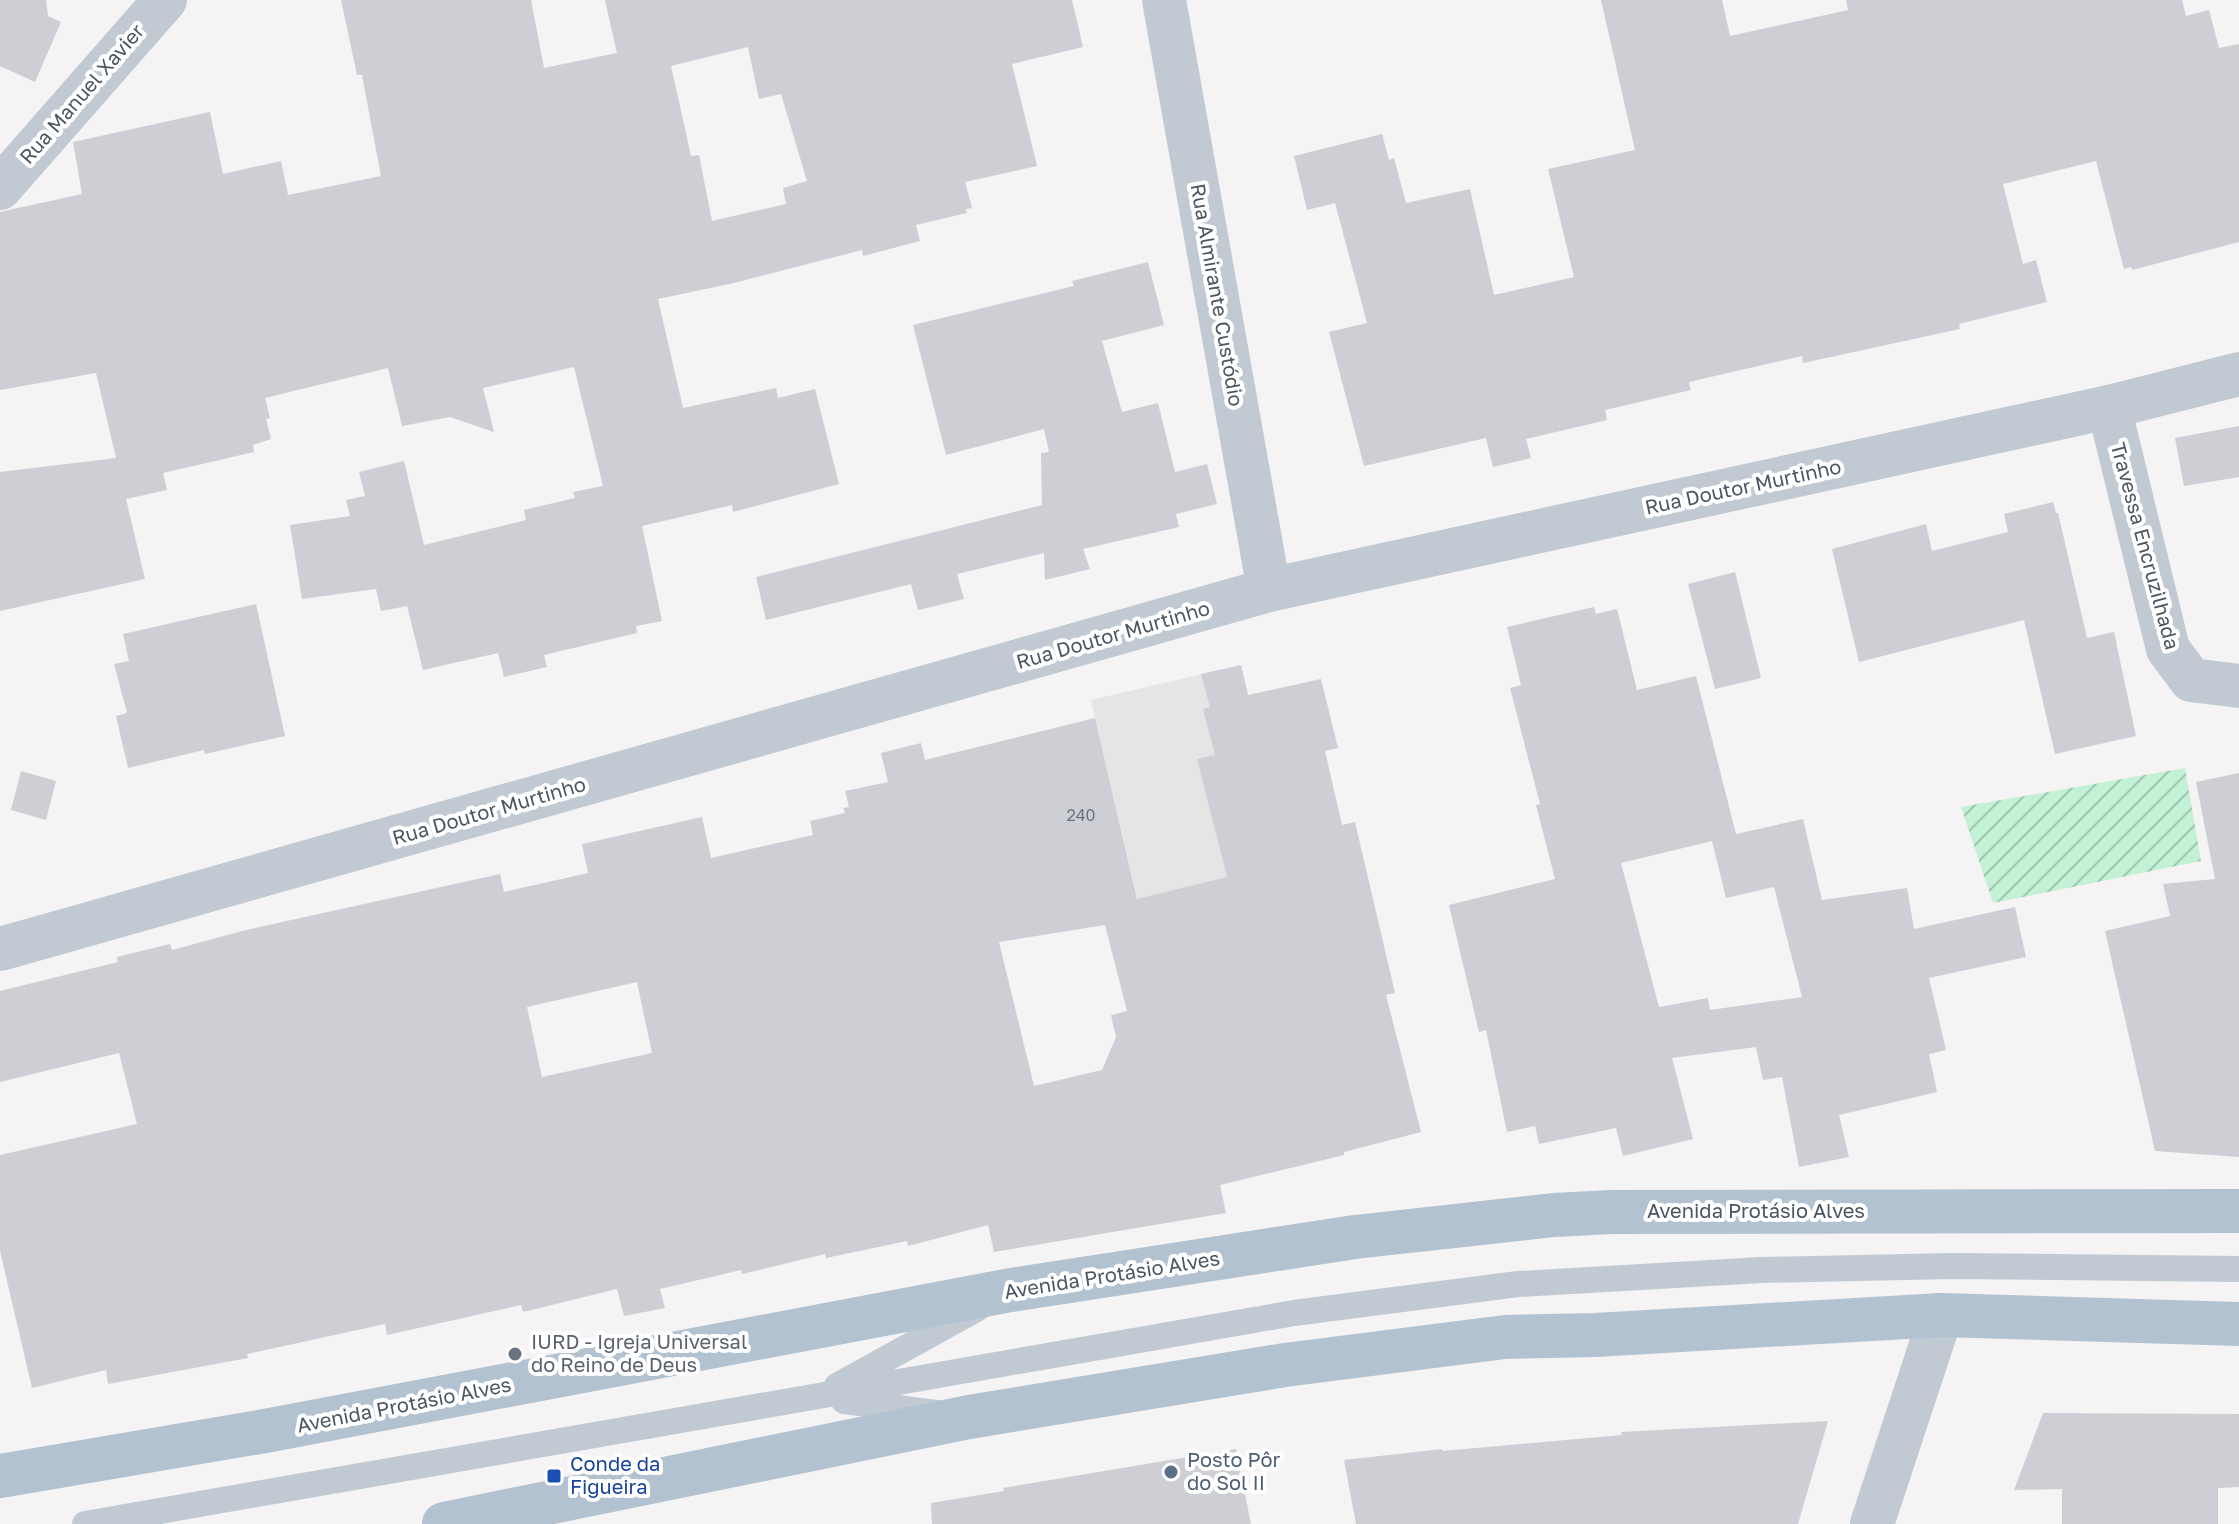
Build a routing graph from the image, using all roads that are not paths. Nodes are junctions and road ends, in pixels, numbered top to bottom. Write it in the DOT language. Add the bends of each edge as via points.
graph roads {
  1 [pos="165,0"];
  2 [pos="1164,0"];
  3 [pos="0,188"];
  4 [pos="2239,374"];
  5 [pos="2109,407"];
  6 [pos="1269,590"];
  7 [pos="2239,686"];
  8 [pos="0,949"];
  9 [pos="2239,1211"];
  10 [pos="2239,1269"];
  11 [pos="1011,1290"];
  12 [pos="1941,1315"];
  13 [pos="2239,1324"];
  14 [pos="816,1397"];
  15 [pos="969,1417"];
  16 [pos="0,1476"];
  17 [pos="85,1524"];
  18 [pos="444,1524"];
  19 [pos="1872,1524"];
  1 -- 3 [label="street, Rua Manuel Xavier"];
  2 -- 6 [label="street, Rua Almirante Custódio"];
  4 -- 5 [label="street, Rua Doutor Murtinho"];
  5 -- 6 [label="street, Rua Doutor Murtinho"];
  5 -- 7 [label="street, Travessa Encruzilhada" via="2168,649 2191,680"];
  6 -- 8 [label="street, Rua Doutor Murtinho"];
  9 -- 11 [label="main road, Avenida Protásio Alves" via="1554,1215 1355,1237"];
  10 -- 14 [label="lane" via="1952,1266 1518,1284 1294,1313"];
  11 -- 14 [label="lane"];
  11 -- 16 [label="main road, Avenida Protásio Alves"];
  12 -- 13 [label="main road"];
  12 -- 15 [label="main road" via="1505,1337 1285,1365"];
  12 -- 19 [label="street"];
  14 -- 15 [label="lane"];
  14 -- 17 [label="lane"];
  15 -- 18 [label="main road"];
}
